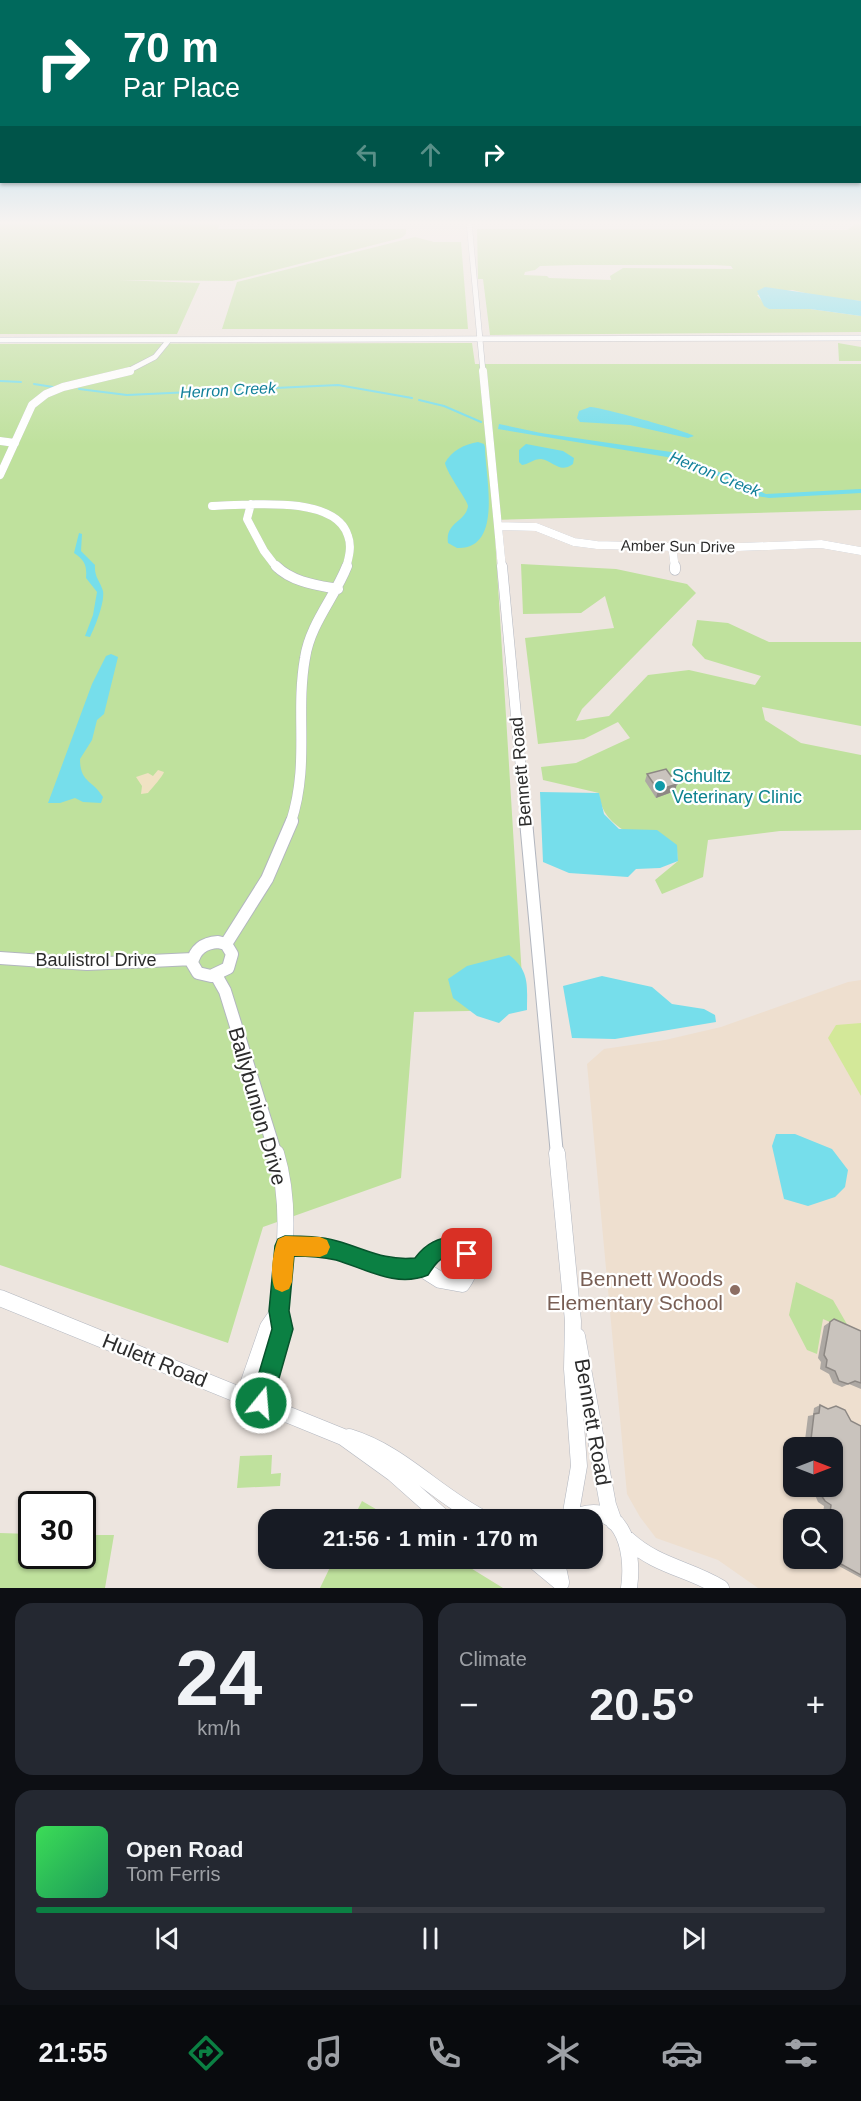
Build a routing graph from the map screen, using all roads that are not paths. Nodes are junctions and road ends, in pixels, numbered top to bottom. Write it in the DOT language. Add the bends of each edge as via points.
graph roads {
  1 [pos="477,296"];
  2 [pos="861,338"];
  3 [pos="0,340"];
  4 [pos="165,340"];
  5 [pos="481,340"];
  6 [pos="0,441"];
  7 [pos="15,443"];
  8 [pos="0,475"];
  9 [pos="251,504"];
  10 [pos="212,506"];
  11 [pos="498,526"];
  12 [pos="672,546"];
  13 [pos="861,551"];
  14 [pos="675,570"];
  15 [pos="338,589"];
  16 [pos="226,944"];
  17 [pos="0,958"];
  18 [pos="193,959"];
  19 [pos="216,975"];
  20 [pos="285,1246"];
  21 [pos="421,1268"];
  22 [pos="0,1298"];
  23 [pos="279,1311"];
  24 [pos="573,1321"];
  25 [pos="244,1396"];
  26 [pos="261,1403"];
  27 [pos="343,1437"];
  28 [pos="434,1509"];
  29 [pos="464,1509"];
  30 [pos="572,1509"];
  31 [pos="603,1516"];
  32 [pos="614,1522"];
  33 [pos="626,1538"];
  34 [pos="544,1569"];
  35 [pos="559,1569"];
  36 [pos="563,1586"];
  37 [pos="629,1588"];
  38 [pos="721,1588"];
  1 -- 5 [label="street, Bennett Road"];
  2 -- 5 [label="street"];
  3 -- 4 [label="street"];
  4 -- 5 [label="street"];
  4 -- 7 [label="street" via="159,352 134,370 58,389 38,400 26,414"];
  5 -- 11 [label="street, Bennett Road"];
  6 -- 7 [label="street"];
  7 -- 8 [label="street"];
  9 -- 10 [label="street"];
  9 -- 15 [label="street" via="248,519 270,562 286,577"];
  9 -- 15 [label="street" via="291,505 339,520 349,536 350,551"];
  11 -- 12 [label="street, Amber Sun Drive" via="536,527 571,545"];
  11 -- 24 [label="street, Bennett Road"];
  12 -- 13 [label="street, Amber Sun Drive" via="832,544"];
  12 -- 14 [label="street"];
  15 -- 16 [label="street" via="308,642 301,674 303,760 297,805 278,859"];
  16 -- 18 [label="street" via="208,943 197,949"];
  16 -- 19 [label="street" via="232,954 231,962"];
  17 -- 18 [label="street, Baulistrol Drive" via="87,964"];
  18 -- 19 [label="street" via="198,973"];
  19 -- 20 [label="street, Ballybunion Drive" via="225,991 278,1161"];
  20 -- 21 [label="street" via="316,1246 380,1267"];
  20 -- 23 [label="street, Ballybunion Drive"];
  22 -- 25 [label="street, Hulett Road"];
  23 -- 25 [label="street, Ballybunion Drive" via="268,1327"];
  23 -- 26 [label="street, Ballybunion Drive" via="283,1329"];
  24 -- 30 [label="street, Bennett Road" via="579,1466"];
  24 -- 32 [label="street, Bennett Road"];
  25 -- 26 [label="street, Hulett Road"];
  26 -- 27 [label="street, Hulett Road"];
  27 -- 28 [label="street, Hulett Road"];
  27 -- 29 [label="street, Hulett Road" via="373,1445"];
  31 -- 32 [label="street"];
  32 -- 33 [label="street"];
  33 -- 37 [label="street" via="632,1563"];
  33 -- 38 [label="street" via="663,1564 691,1572"];
  34 -- 36 [label="street"];
  35 -- 36 [label="street"];
}
